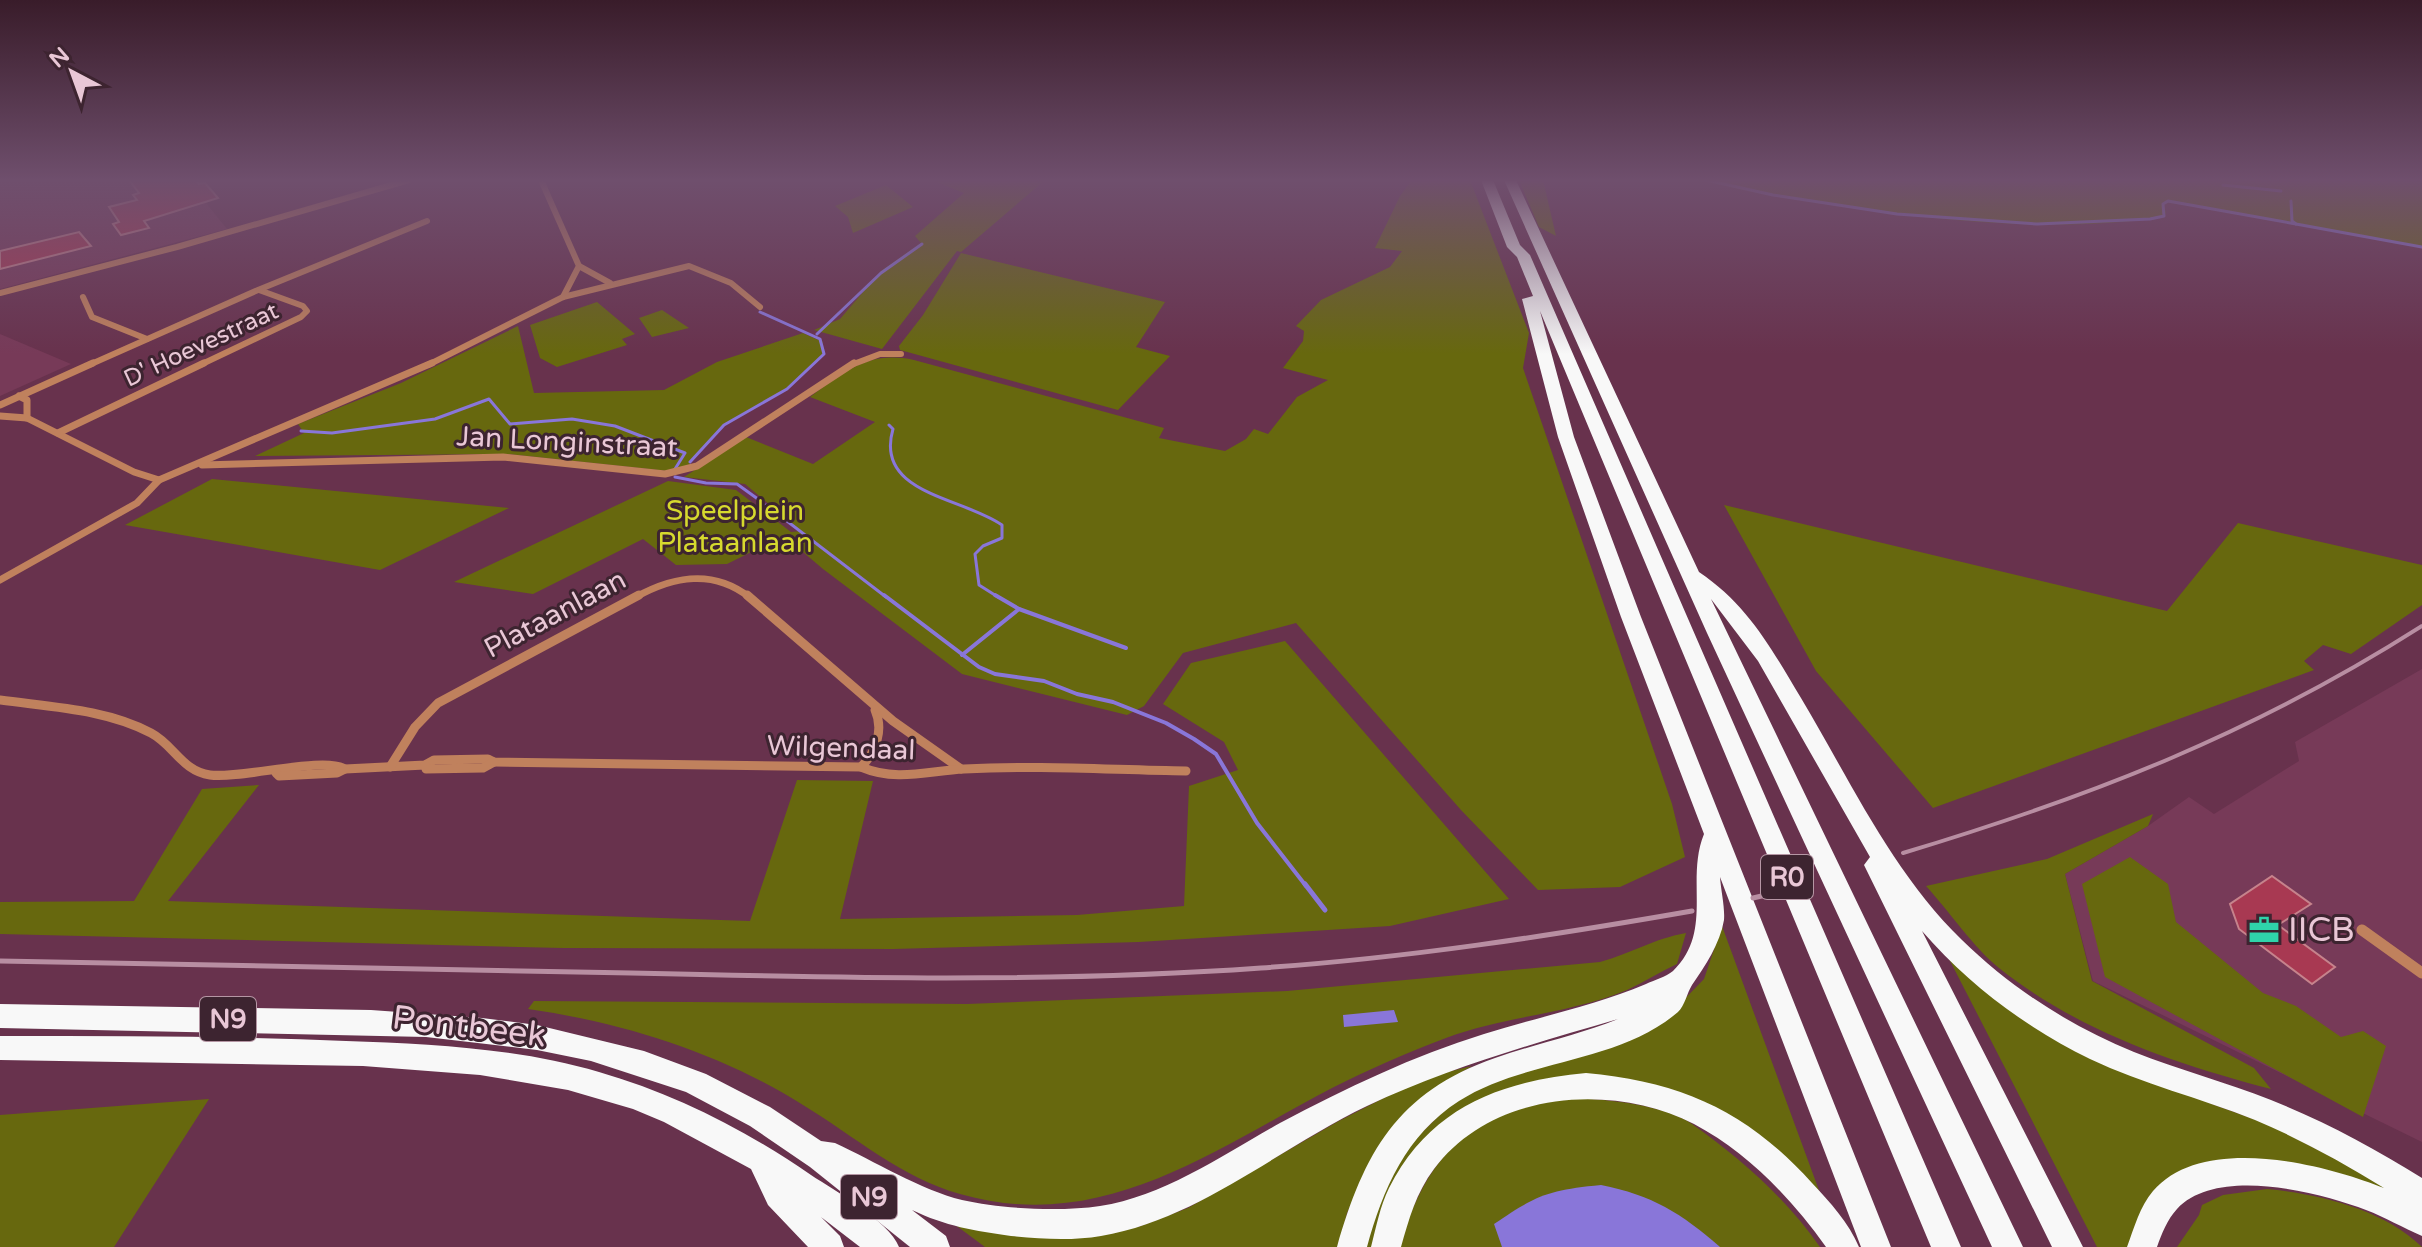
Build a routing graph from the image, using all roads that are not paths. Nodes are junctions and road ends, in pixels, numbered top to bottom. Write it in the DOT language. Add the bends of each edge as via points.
graph roads {
  1 [pos="207,238"];
  2 [pos="385,238"];
  3 [pos="567,238"];
  4 [pos="1510,238"];
  5 [pos="1537,238"];
  6 [pos="1514,247"];
  7 [pos="579,266"];
  8 [pos="610,283"];
  9 [pos="258,290"];
  10 [pos="0,293"];
  11 [pos="83,297"];
  12 [pos="563,297"];
  13 [pos="760,307"];
  14 [pos="147,339"];
  15 [pos="901,354"];
  16 [pos="19,396"];
  17 [pos="0,405"];
  18 [pos="0,416"];
  19 [pos="27,418"];
  20 [pos="58,433"];
  21 [pos="197,465"];
  22 [pos="159,480"];
  23 [pos="1691,576"];
  24 [pos="1,578"];
  25 [pos="0,700"];
  26 [pos="875,709"];
  27 [pos="390,767"];
  28 [pos="861,767"];
  29 [pos="961,769"];
  30 [pos="1186,771"];
  31 [pos="1863,827"];
  32 [pos="1714,837"];
  33 [pos="2362,930"];
  34 [pos="2420,968"];
  35 [pos="1680,981"];
  36 [pos="0,1016"];
  37 [pos="0,1048"];
  38 [pos="804,1145"];
  39 [pos="761,1159"];
  40 [pos="2422,1195"];
  41 [pos="2367,1198"];
  42 [pos="2422,1221"];
  43 [pos="2422,1237"];
  44 [pos="829,1247"];
  45 [pos="884,1247"];
  46 [pos="935,1247"];
  47 [pos="1352,1247"];
  48 [pos="1386,1247"];
  49 [pos="1844,1247"];
  50 [pos="1876,1247"];
  51 [pos="1946,1247"];
  52 [pos="2008,1247"];
  53 [pos="2068,1247"];
  54 [pos="2142,1247"];
  1 -- 10 [label="street"];
  2 -- 9 [label="street"];
  3 -- 7 [label="street"];
  4 -- 6 [label="highway, R0"];
  5 -- 23 [label="highway, R0"];
  6 -- 32 [label="highway" via="1512,255 1535,314 1576,468"];
  6 -- 51 [label="highway, R0" via="1523,255 1586,399"];
  7 -- 8 [label="street"];
  7 -- 12 [label="street"];
  8 -- 12 [label="street, Jan Longinstraat"];
  8 -- 13 [label="street, Jan Longinstraat" via="689,266 731,283"];
  9 -- 14 [label="street"];
  9 -- 20 [label="street, D' Hoevestraat" via="307,311"];
  11 -- 14 [label="street" via="92,317"];
  12 -- 21 [label="street, Jan Longinstraat" via="401,379"];
  14 -- 16 [label="street"];
  15 -- 21 [label="street, Jan Longinstraat" via="856,362 682,472 503,457"];
  16 -- 17 [label="street"];
  16 -- 19 [label="street" via="27,400"];
  18 -- 19 [label="street"];
  19 -- 20 [label="street"];
  20 -- 22 [label="street"];
  21 -- 22 [label="street, Jan Longinstraat"];
  22 -- 24 [label="street, Jan Longinstraat" via="137,503"];
  23 -- 31 [label="highway" via="1724,599 1770,666"];
  23 -- 52 [label="highway, R0"];
  25 -- 27 [label="street, Wilgendaal" via="148,732 198,772 279,776"];
  26 -- 27 [label="street, Plataanlaan" via="736,588 717,579 688,578 648,590 438,703"];
  26 -- 28 [label="street" via="879,732"];
  26 -- 29 [label="street, Plataanlaan"];
  27 -- 28 [label="street, Wilgendaal" via="483,768 494,762"];
  28 -- 29 [label="street, Wilgendaal" via="874,774"];
  29 -- 30 [label="street, Wilgendaal"];
  31 -- 40 [label="highway" via="1916,906 1950,945 2046,1021 2125,1061 2282,1118"];
  31 -- 53 [label="highway" via="1867,846"];
  32 -- 35 [label="highway" via="1707,864 1711,920 1696,961"];
  32 -- 50 [label="highway"];
  33 -- 34 [label="street"];
  35 -- 38 [label="highway" via="1620,1007 1422,1068 1354,1098 1167,1201 1101,1221 1042,1224 962,1215"];
  35 -- 47 [label="highway" via="1671,1002 1624,1030 1495,1071 1449,1092 1388,1154 1367,1193"];
  36 -- 38 [label="highway, N9" via="369,1021 553,1040 696,1083"];
  37 -- 39 [label="highway, Pontbeek / N9" via="241,1049 459,1059 597,1084 653,1103"];
  38 -- 46 [label="highway, N9"];
  39 -- 44 [label="highway" via="778,1195"];
  39 -- 45 [label="highway, Pontbeek / N9"];
  41 -- 42 [label="highway"];
  41 -- 43 [label="highway"];
  41 -- 54 [label="highway" via="2296,1176 2230,1171 2171,1193 2153,1216"];
  48 -- 49 [label="highway" via="1389,1225 1410,1177 1447,1132 1482,1109 1528,1092 1610,1085 1682,1104 1722,1127 1769,1160 1819,1211"];
}
